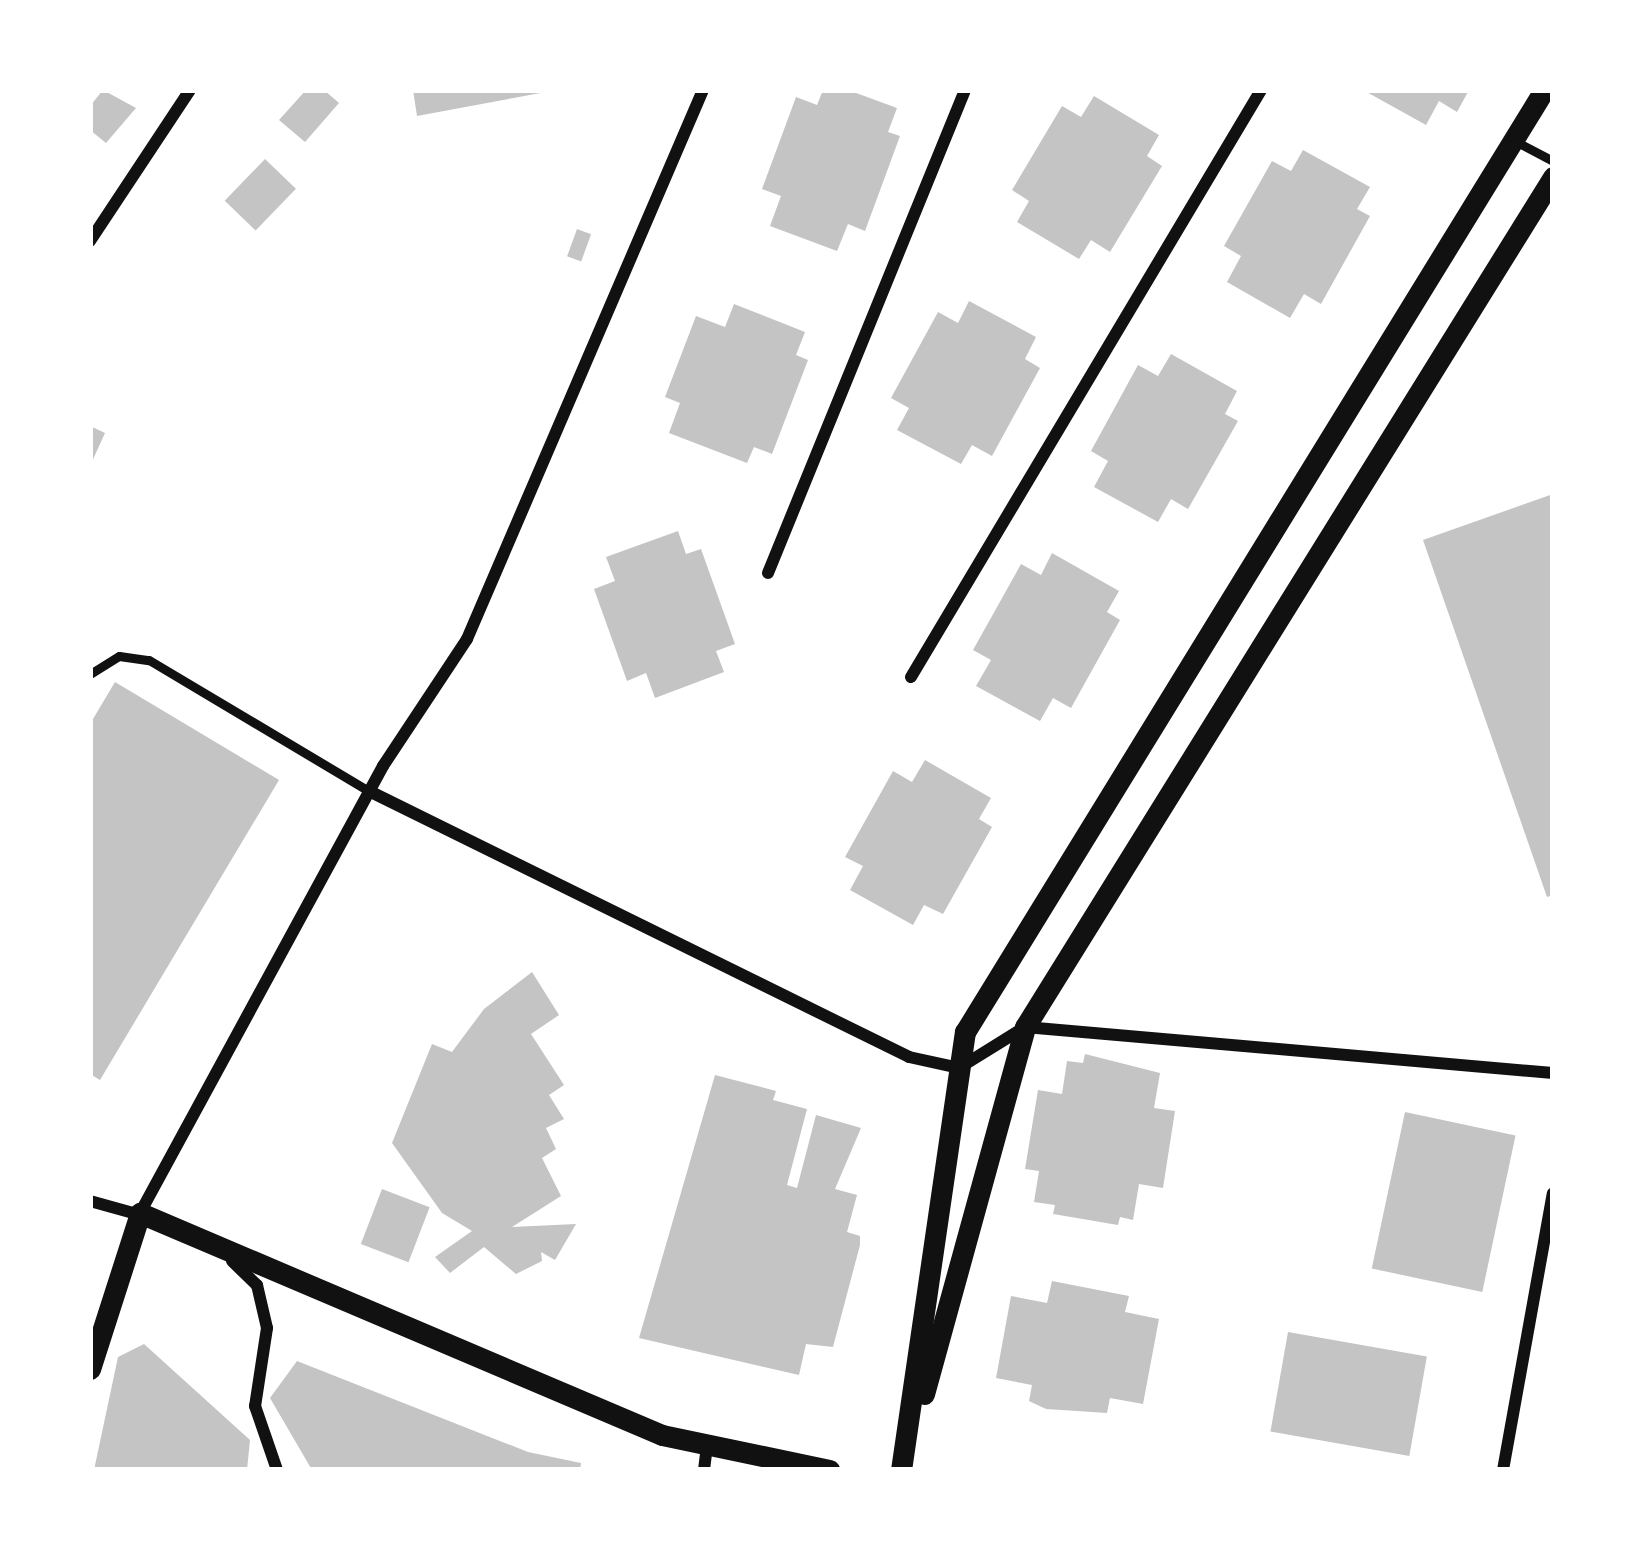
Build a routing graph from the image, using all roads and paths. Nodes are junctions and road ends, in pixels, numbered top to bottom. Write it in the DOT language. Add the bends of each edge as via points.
graph roads {
  1 [pos="190,90"];
  2 [pos="704,90"];
  3 [pos="965,90"];
  4 [pos="1261,90"];
  5 [pos="1544,90"];
  6 [pos="1513,140"];
  7 [pos="1553,161"];
  8 [pos="1553,177"];
  9 [pos="90,242"];
  10 [pos="768,573"];
  11 [pos="90,674"];
  12 [pos="911,677"];
  13 [pos="369,791"];
  14 [pos="1025,1027"];
  15 [pos="959,1068"];
  16 [pos="1553,1073"];
  17 [pos="1553,1193"];
  18 [pos="90,1202"];
  19 [pos="140,1213"];
  20 [pos="90,1369"];
  21 [pos="707,1444"];
  22 [pos="263,1448"];
  23 [pos="260,1470"];
  24 [pos="277,1470"];
  25 [pos="704,1470"];
  26 [pos="829,1470"];
  27 [pos="902,1470"];
  28 [pos="1503,1470"];
  1 -- 9 [label="street"];
  2 -- 13 [label="street" via="467,639"];
  3 -- 10 [label="street"];
  4 -- 12 [label="street"];
  5 -- 6 [label="street"];
  6 -- 7 [label="lane"];
  6 -- 15 [label="street" via="965,1032"];
  8 -- 14 [label="street"];
  11 -- 13 [label="lane" via="119,656 149,660"];
  13 -- 15 [label="street" via="909,1057"];
  13 -- 19 [label="street"];
  14 -- 15 [label="street"];
  14 -- 16 [label="street"];
  14 -- 27 [label="street"];
  15 -- 27 [label="street"];
  17 -- 28 [label="street"];
  18 -- 19 [label="street"];
  19 -- 20 [label="street"];
  19 -- 21 [label="street" via="662,1435"];
  19 -- 22 [label="street" via="241,1267 257,1285 267,1328 255,1406"];
  21 -- 25 [label="street"];
  21 -- 26 [label="street"];
  22 -- 23 [label="street"];
  22 -- 24 [label="street"];
}
